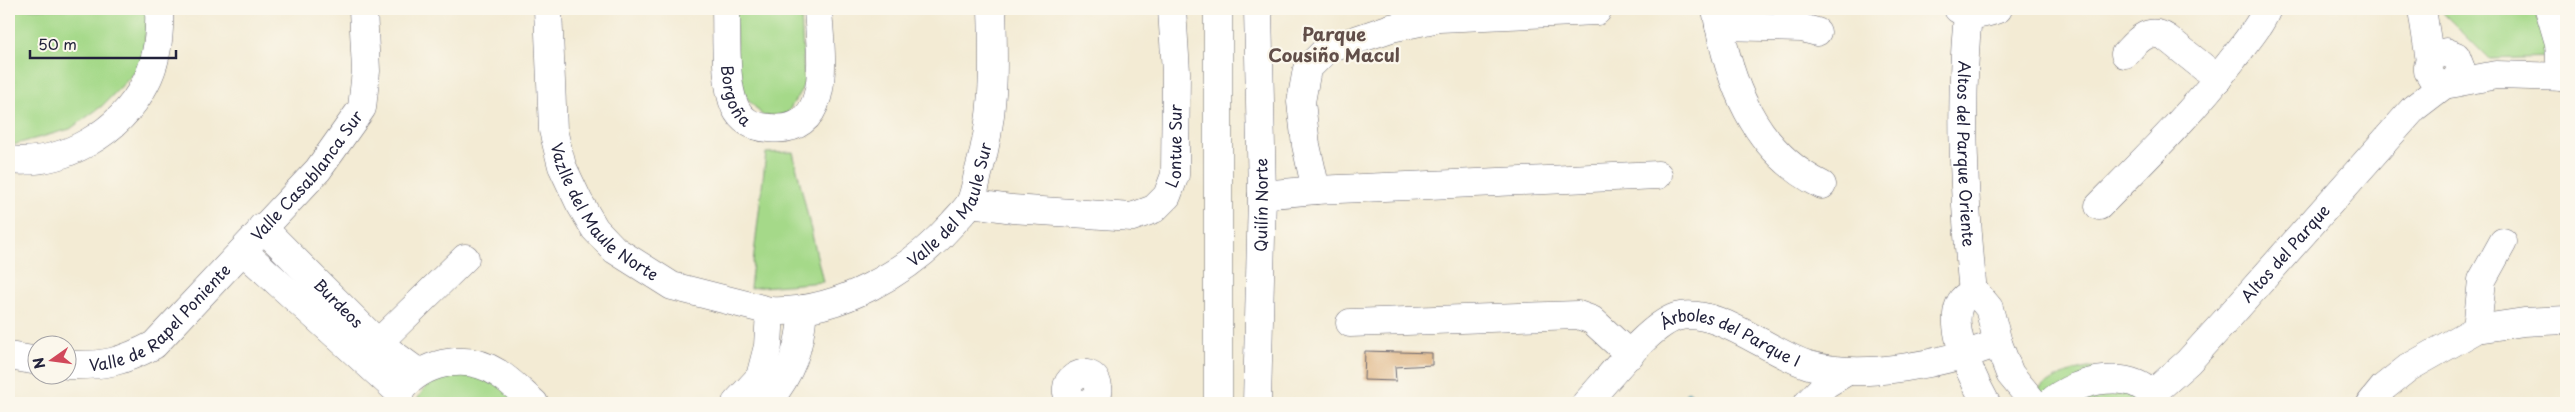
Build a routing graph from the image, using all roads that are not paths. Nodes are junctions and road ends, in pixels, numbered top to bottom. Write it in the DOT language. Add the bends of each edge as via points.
graph roads {
  1 [pos="159,9"];
  2 [pos="363,9"];
  3 [pos="548,9"];
  4 [pos="726,9"];
  5 [pos="818,9"];
  6 [pos="992,9"];
  7 [pos="1172,9"];
  8 [pos="1218,9"];
  9 [pos="1258,9"];
  10 [pos="1998,9"];
  11 [pos="2267,9"];
  12 [pos="2550,9"];
  13 [pos="1598,11"];
  14 [pos="1963,11"];
  15 [pos="2423,15"];
  16 [pos="1718,18"];
  17 [pos="1817,32"];
  18 [pos="2125,54"];
  19 [pos="2444,69"];
  20 [pos="2563,77"];
  21 [pos="2218,80"];
  22 [pos="9,160"];
  23 [pos="1658,176"];
  24 [pos="1822,185"];
  25 [pos="1316,190"];
  26 [pos="1262,195"];
  27 [pos="970,203"];
  28 [pos="2098,206"];
  29 [pos="262,227"];
  30 [pos="2503,242"];
  31 [pos="243,251"];
  32 [pos="465,258"];
  33 [pos="1973,294"];
  34 [pos="786,311"];
  35 [pos="2566,320"];
  36 [pos="1350,323"];
  37 [pos="2477,329"];
  38 [pos="378,343"];
  39 [pos="1998,343"];
  40 [pos="1630,355"];
  41 [pos="9,356"];
  42 [pos="1965,356"];
  43 [pos="28,359"];
  44 [pos="1793,360"];
  45 [pos="78,365"];
  46 [pos="420,372"];
  47 [pos="1846,372"];
  48 [pos="398,398"];
  49 [pos="2154,399"];
  50 [pos="534,403"];
  51 [pos="736,403"];
  52 [pos="766,403"];
  53 [pos="1076,403"];
  54 [pos="1090,403"];
  55 [pos="1218,403"];
  56 [pos="1256,403"];
  57 [pos="1586,403"];
  58 [pos="1806,403"];
  59 [pos="1986,403"];
  60 [pos="2034,403"];
  61 [pos="2050,403"];
  62 [pos="2371,403"];
  1 -- 22 [label="street" via="158,32 146,84 121,115 97,137 71,151 46,158"];
  2 -- 29 [label="street, Valle Casablanca Sur" via="366,71 362,108 318,170"];
  3 -- 34 [label="street, Vazlle del Maule Norte" via="553,130 562,166 595,229 615,250 672,286"];
  4 -- 5 [label="street, Borgoña" via="730,86 735,106 741,117 756,127 779,129 795,125 810,114 819,96"];
  6 -- 27 [label="street, Valle del Maule Sur" via="994,68 989,139"];
  7 -- 27 [label="street, Lontue Sur" via="1176,72 1175,175 1167,196 1154,209 1132,217"];
  8 -- 55 [label="street"];
  9 -- 26 [label="street, Quilín Norte"];
  10 -- 14 [label="street, Altos del Parque Oriente" via="1978,15"];
  11 -- 21 [label="street" via="2257,28"];
  12 -- 20 [label="street"];
  13 -- 25 [label="street" via="1439,18 1391,28 1326,50 1307,69 1301,102"];
  14 -- 33 [label="street, Altos del Parque Oriente" via="1964,195"];
  15 -- 19 [label="street"];
  16 -- 17 [label="street"];
  16 -- 24 [label="street" via="1729,70 1756,125 1788,163"];
  18 -- 21 [label="street" via="2143,36 2158,33"];
  19 -- 20 [label="street"];
  19 -- 49 [label="street, Altos del Parque" via="2414,108"];
  21 -- 28 [label="street"];
  23 -- 25 [label="street"];
  25 -- 26 [label="street"];
  26 -- 56 [label="street, Quilín Norte"];
  27 -- 34 [label="street, Valle del Maule Sur" via="938,239 886,279 841,299"];
  29 -- 31 [label="street, Valle Casablanca Sur"];
  29 -- 38 [label="street, Burdeos"];
  30 -- 37 [label="street" via="2482,280"];
  31 -- 45 [label="street, Valle de Rapel Poniente" via="154,346 126,359 98,366"];
  31 -- 48 [label="street, Burdeos"];
  32 -- 38 [label="street"];
  33 -- 39 [label="street" via="1978,295 1989,308"];
  33 -- 42 [label="street" via="1960,301 1956,314"];
  34 -- 51 [label="street" via="768,346 760,377"];
  34 -- 52 [label="street" via="797,355 780,387"];
  35 -- 37 [label="street"];
  36 -- 40 [label="street" via="1578,314 1592,320"];
  37 -- 62 [label="street" via="2408,368 2384,387"];
  38 -- 46 [label="street, Burdeos"];
  39 -- 42 [label="street, Árboles del Parque I"];
  39 -- 60 [label="street" via="2010,374"];
  40 -- 44 [label="street, Árboles del Parque I" via="1661,325 1676,317 1694,315 1710,318"];
  40 -- 57 [label="street, Árboles del Parque I"];
  41 -- 43 [label="street"];
  42 -- 47 [label="street, Árboles del Parque I" via="1930,364"];
  42 -- 59 [label="street"];
  44 -- 47 [label="street, Árboles del Parque I"];
  44 -- 58 [label="street" via="1804,370"];
  46 -- 48 [label="street, Burdeos"];
  46 -- 50 [label="street, Burdeos" via="448,362 476,363 499,373"];
  47 -- 58 [label="street, Árboles del Parque I" via="1826,384"];
  49 -- 61 [label="street, Altos del Parque" via="2134,382 2104,380 2073,388"];
  53 -- 54 [label="street" via="1069,396 1068,385 1073,377 1083,373 1093,376 1098,385 1097,395"];
}
